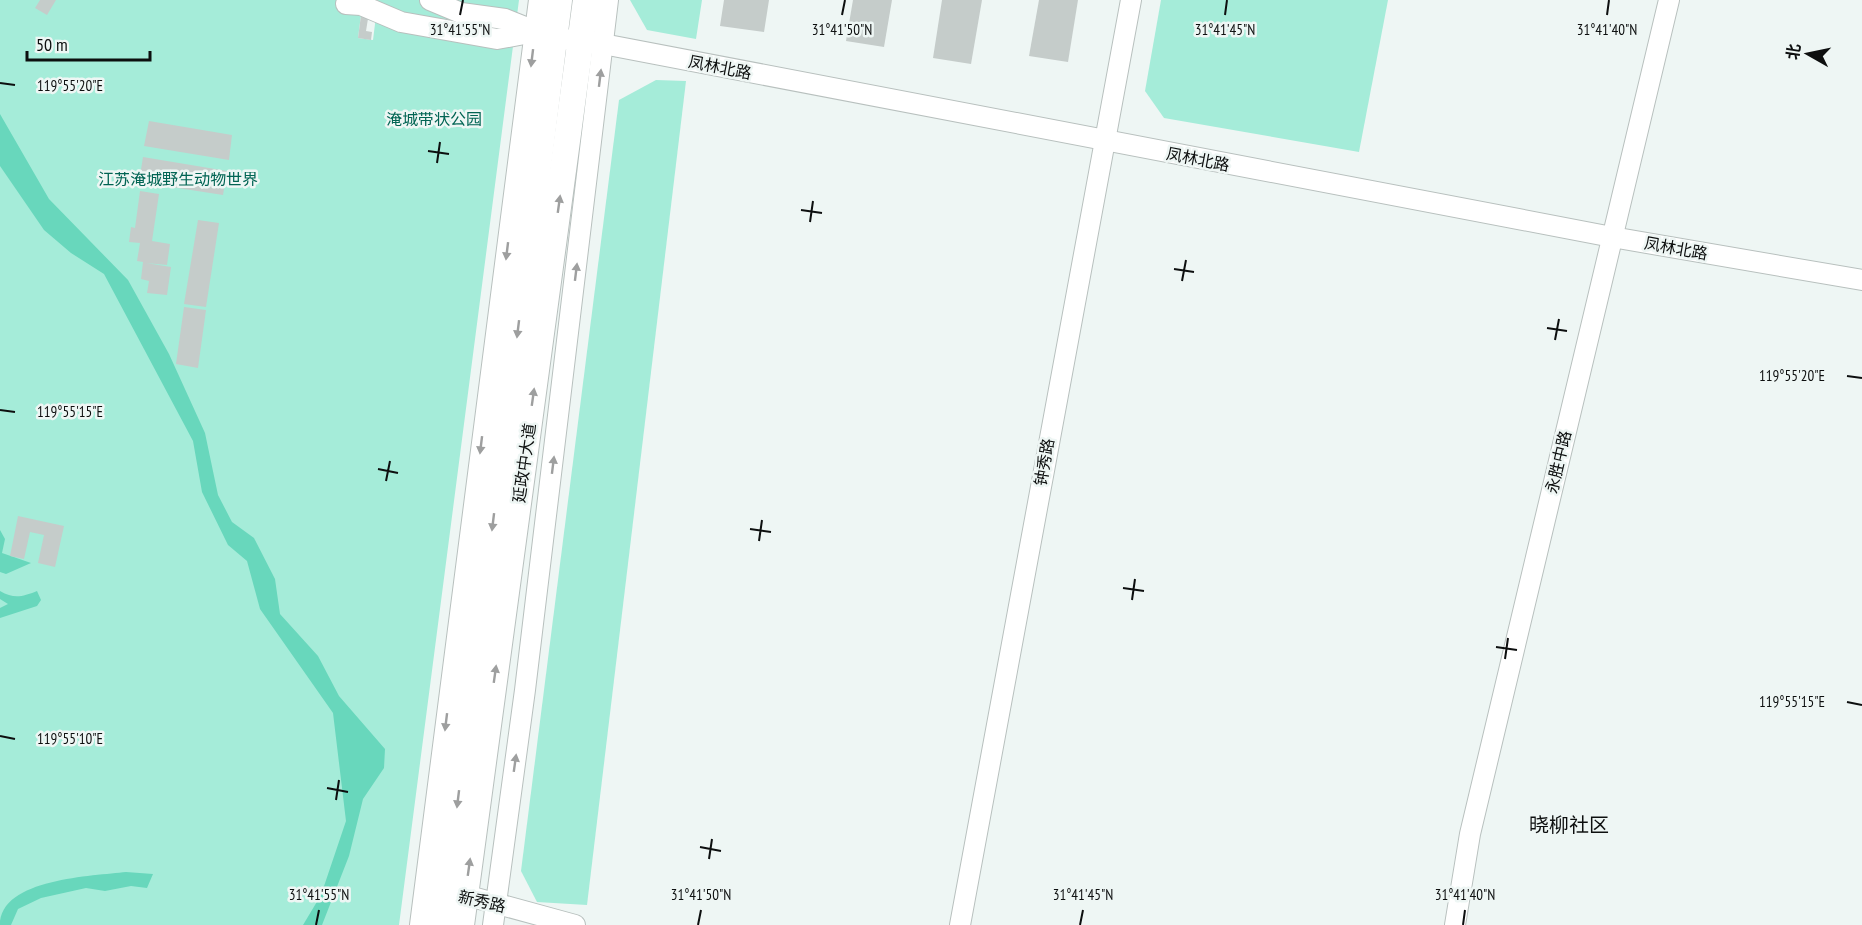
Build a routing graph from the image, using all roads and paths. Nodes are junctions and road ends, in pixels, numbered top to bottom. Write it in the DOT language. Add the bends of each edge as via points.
graph roads {
  1 [pos="430,0"];
  2 [pos="538,0"];
  3 [pos="559,0"];
  4 [pos="586,0"];
  5 [pos="608,0"];
  6 [pos="1131,0"];
  7 [pos="1669,0"];
  8 [pos="346,4"];
  9 [pos="545,35"];
  10 [pos="593,42"];
  11 [pos="1103,141"];
  12 [pos="1612,237"];
  13 [pos="1862,280"];
  14 [pos="1470,834"];
  15 [pos="496,903"];
  16 [pos="447,912"];
  17 [pos="493,925"];
  18 [pos="575,925"];
  19 [pos="960,925"];
  20 [pos="1441,925"];
  21 [pos="1455,925"];
  1 -- 9 [label="street" via="461,13 505,20"];
  2 -- 9 [label="street"];
  3 -- 9 [label="main road, 延政中大道"];
  4 -- 10 [label="main road, 延政中大道"];
  5 -- 10 [label="street"];
  6 -- 11 [label="street, 钟秀路"];
  7 -- 12 [label="street, 永胜中路"];
  8 -- 9 [label="street" via="362,5 401,22 498,39"];
  9 -- 10 [label="street, 凤林北路"];
  9 -- 16 [label="main road, 延政中大道, one-way"];
  10 -- 11 [label="street, 凤林北路"];
  15 -- 10 [label="street, one-way" via="527,679"];
  16 -- 10 [label="main road, 延政中大道, one-way"];
  11 -- 12 [label="street, 凤林北路"];
  11 -- 19 [label="street, 钟秀路"];
  12 -- 13 [label="street, 凤林北路"];
  12 -- 14 [label="street, 永胜中路"];
  14 -- 20 [label="street"];
  14 -- 21 [label="street, 永胜中路"];
  15 -- 16 [label="street, 新秀路"];
  15 -- 17 [label="street"];
  15 -- 18 [label="street, 新秀路"];
}
